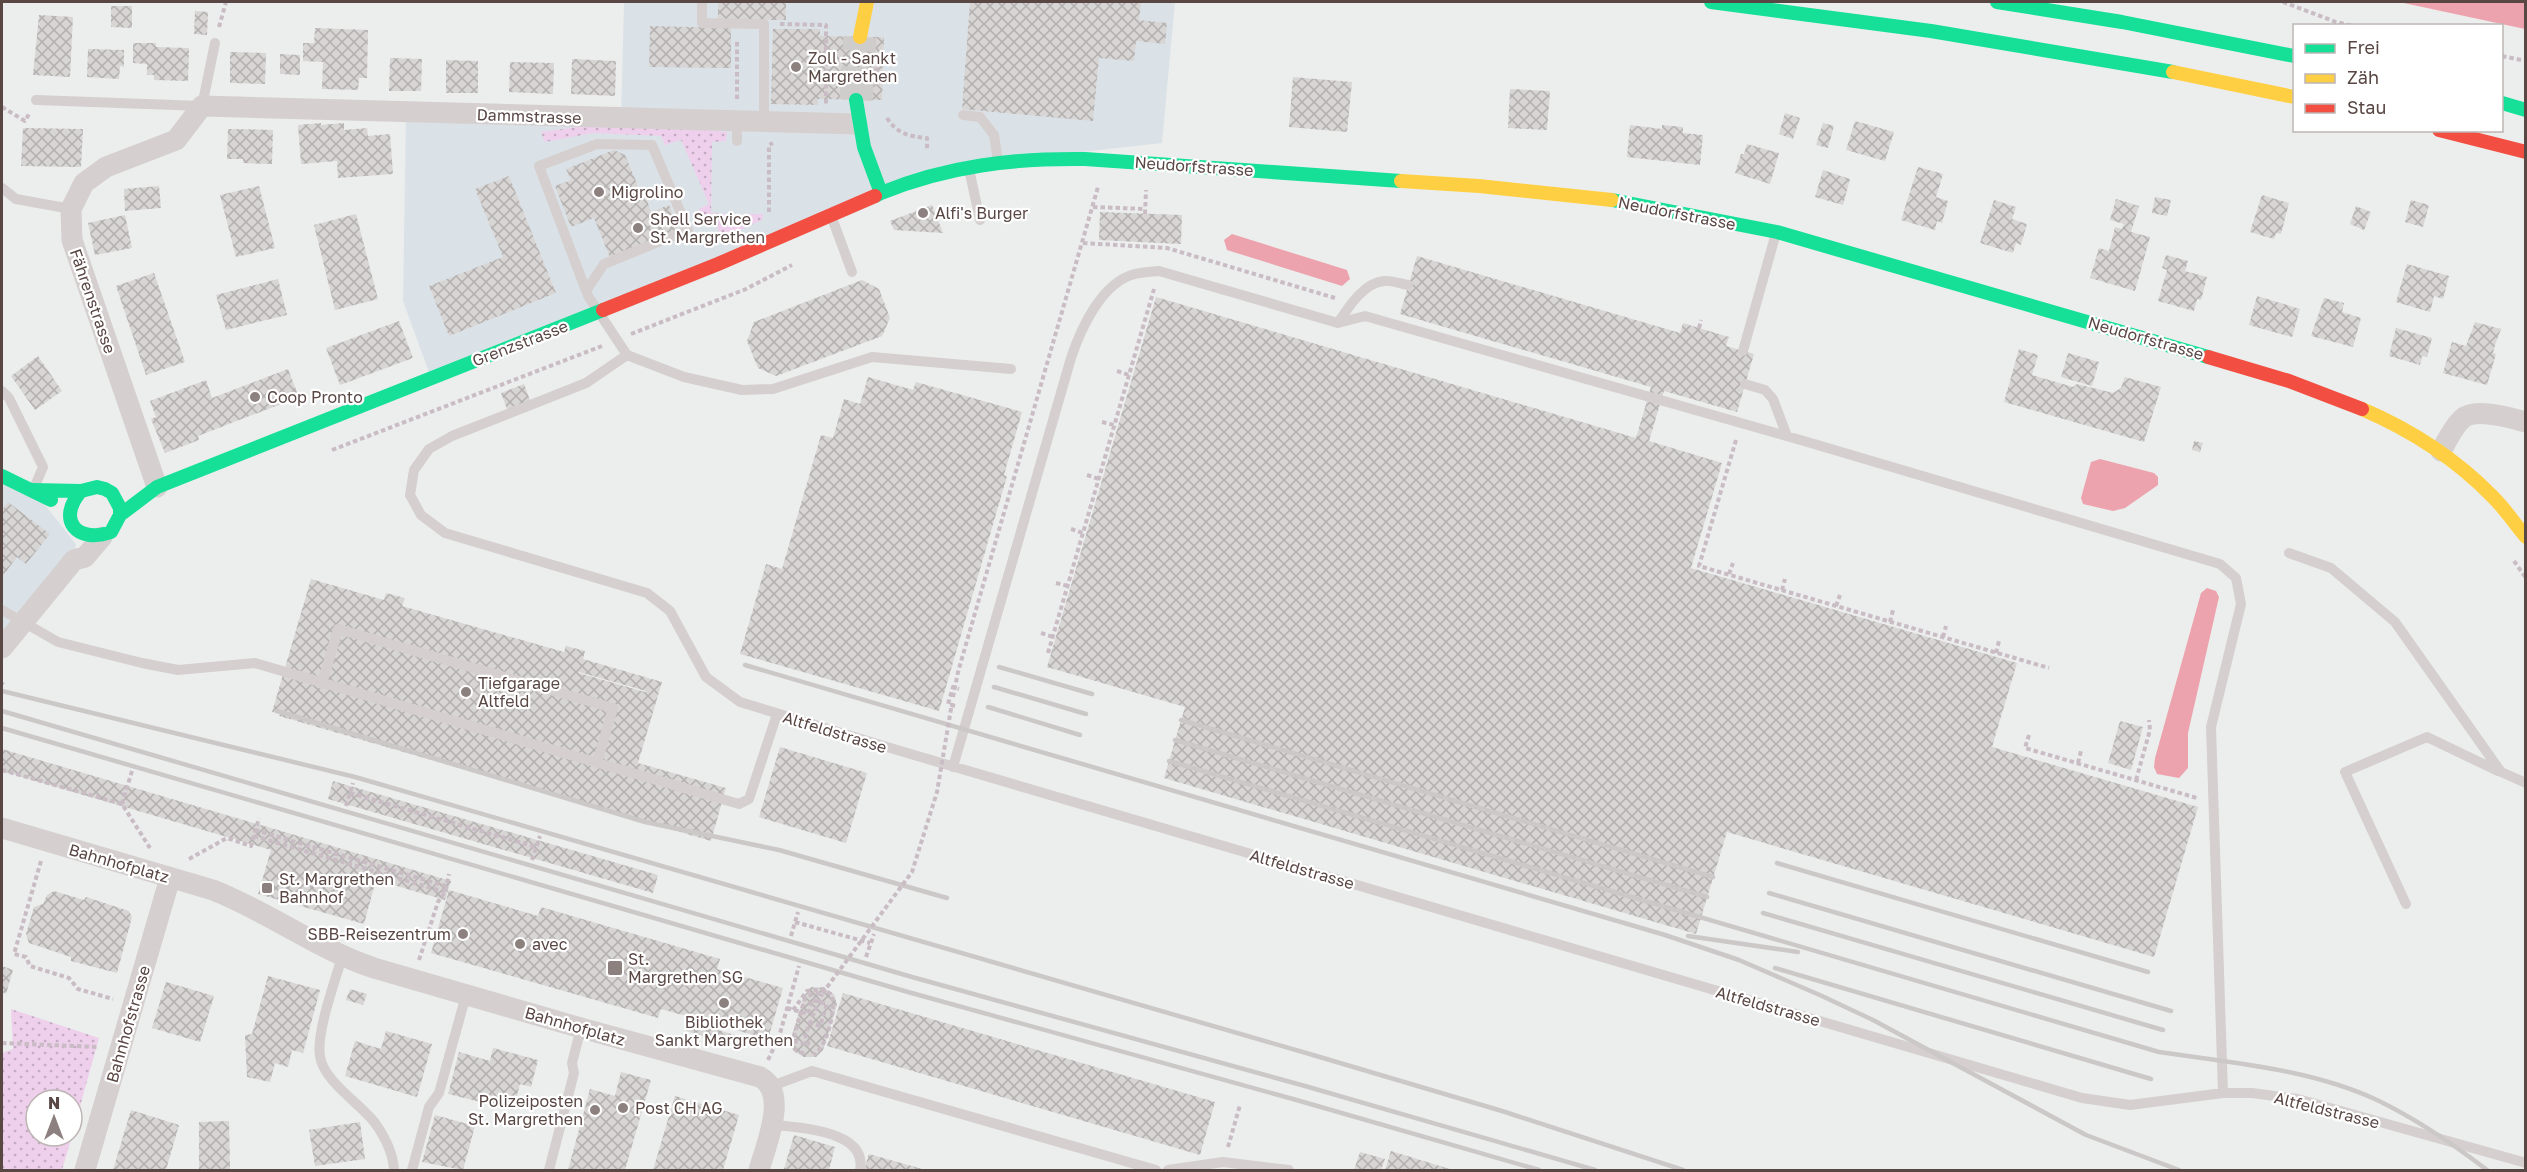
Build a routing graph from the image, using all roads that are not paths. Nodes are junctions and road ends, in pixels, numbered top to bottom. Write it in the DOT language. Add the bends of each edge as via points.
graph roads {
  1 [pos="702,2"];
  2 [pos="867,2"];
  3 [pos="1711,2"];
  4 [pos="1997,2"];
  5 [pos="860,37"];
  6 [pos="216,43"];
  7 [pos="2293,56"];
  8 [pos="2293,97"];
  9 [pos="36,100"];
  10 [pos="856,100"];
  11 [pos="2503,103"];
  12 [pos="202,106"];
  13 [pos="2526,110"];
  14 [pos="963,115"];
  15 [pos="764,122"];
  16 [pos="857,123"];
  17 [pos="2447,132"];
  18 [pos="2526,152"];
  19 [pos="998,162"];
  20 [pos="968,165"];
  21 [pos="2,188"];
  22 [pos="881,193"];
  23 [pos="71,209"];
  24 [pos="830,215"];
  25 [pos="980,220"];
  26 [pos="1777,232"];
  27 [pos="852,272"];
  28 [pos="1408,285"];
  29 [pos="586,291"];
  30 [pos="599,312"];
  31 [pos="1338,323"];
  32 [pos="1743,351"];
  33 [pos="627,355"];
  34 [pos="1011,369"];
  35 [pos="1745,384"];
  36 [pos="2,391"];
  37 [pos="2526,422"];
  38 [pos="1787,436"];
  39 [pos="2441,451"];
  40 [pos="2,476"];
  41 [pos="157,487"];
  42 [pos="105,489"];
  43 [pos="33,490"];
  44 [pos="81,490"];
  45 [pos="120,516"];
  46 [pos="72,520"];
  47 [pos="102,537"];
  48 [pos="2526,537"];
  49 [pos="2289,553"];
  50 [pos="74,560"];
  51 [pos="2,610"];
  52 [pos="22,621"];
  53 [pos="2,648"];
  54 [pos="322,684"];
  55 [pos="777,714"];
  56 [pos="597,763"];
  57 [pos="953,766"];
  58 [pos="2500,772"];
  59 [pos="2526,783"];
  60 [pos="2,828"];
  61 [pos="170,878"];
  62 [pos="2406,904"];
  63 [pos="342,957"];
  64 [pos="466,995"];
  65 [pos="581,1028"];
  66 [pos="766,1081"];
  67 [pos="2223,1093"];
  68 [pos="771,1125"];
  69 [pos="2526,1163"];
  70 [pos="85,1170"];
  71 [pos="394,1170"];
  72 [pos="412,1170"];
  73 [pos="549,1170"];
  74 [pos="759,1170"];
  75 [pos="860,1170"];
  76 [pos="1156,1170"];
  77 [pos="1168,1170"];
  78 [pos="1289,1170"];
  1 -- 15 [label="lane" via="702,23 764,24"];
  2 -- 5 [label="main road"];
  3 -- 8 [label="main road" via="1885,24"];
  4 -- 7 [label="main road"];
  6 -- 12 [label="lane"];
  9 -- 12 [label="lane"];
  10 -- 16 [label="main road"];
  11 -- 13 [label="main road"];
  12 -- 15 [label="street, Dammstrasse" via="737,131"];
  12 -- 23 [label="street, Fährenstrasse" via="176,140 106,167 84,183"];
  14 -- 19 [label="lane" via="980,117 993,135"];
  15 -- 16 [label="street, Dammstrasse"];
  16 -- 22 [label="main road"];
  17 -- 18 [label="main road"];
  19 -- 20 [label="main road, Neudorfstrasse"];
  19 -- 26 [label="main road, Neudorfstrasse" via="1085,159 1468,185 1617,201"];
  20 -- 22 [label="main road, Neudorfstrasse" via="930,174"];
  20 -- 25 [label="lane"];
  21 -- 23 [label="lane" via="16,199"];
  22 -- 24 [label="main road, Grenzstrasse"];
  23 -- 41 [label="street, Fährenstrasse" via="72,240"];
  24 -- 27 [label="lane"];
  24 -- 30 [label="main road, Grenzstrasse"];
  26 -- 32 [label="lane"];
  26 -- 39 [label="main road, Neudorfstrasse" via="2289,381 2370,410"];
  28 -- 31 [label="lane" via="1384,281 1371,286"];
  29 -- 29 [label="lane" via="604,264 688,230 652,145 597,144 539,166"];
  29 -- 30 [label="lane"];
  30 -- 33 [label="lane"];
  30 -- 41 [label="main road, Grenzstrasse"];
  31 -- 38 [label="lane" via="1365,316"];
  31 -- 57 [label="lane" via="1159,271 1134,274 1104,295 1077,339"];
  33 -- 34 [label="lane" via="684,377 742,390 773,389 872,357"];
  33 -- 55 [label="lane, Altfeldstrasse" via="586,383 452,436 429,449 414,470 410,495 421,516 445,533 647,593 670,611 706,677 740,702"];
  35 -- 38 [label="lane" via="1765,390 1773,399"];
  36 -- 43 [label="lane" via="43,467"];
  37 -- 39 [label="street" via="2506,416 2472,414 2462,419"];
  38 -- 67 [label="lane" via="2220,564 2236,578 2241,604 2211,727"];
  39 -- 48 [label="main road, Neudorfstrasse" via="2495,499"];
  40 -- 43 [label="main road"];
  41 -- 42 [label="main road, Grenzstrasse" via="127,484"];
  41 -- 45 [label="main road, Grenzstrasse"];
  42 -- 44 [label="main road"];
  42 -- 45 [label="main road" via="117,500"];
  43 -- 44 [label="main road"];
  43 -- 46 [label="main road"];
  44 -- 46 [label="main road" via="70,503"];
  45 -- 47 [label="main road" via="111,532"];
  46 -- 47 [label="main road" via="84,536"];
  46 -- 50 [label="street"];
  47 -- 50 [label="street" via="85,557"];
  49 -- 58 [label="lane" via="2331,568 2395,622"];
  50 -- 52 [label="street"];
  51 -- 52 [label="lane"];
  52 -- 53 [label="street"];
  52 -- 54 [label="lane" via="58,642 142,663 178,670 255,663"];
  54 -- 56 [label="lane"];
  54 -- 56 [label="lane" via="338,629 384,642 613,708"];
  55 -- 56 [label="lane" via="748,799 739,804"];
  55 -- 57 [label="lane, Altfeldstrasse"];
  57 -- 67 [label="lane, Altfeldstrasse" via="2082,1098 2130,1105"];
  58 -- 59 [label="lane"];
  58 -- 62 [label="lane" via="2427,737 2344,772"];
  60 -- 61 [label="street, Bahnhofplatz"];
  61 -- 63 [label="street, Bahnhofplatz" via="239,900"];
  61 -- 70 [label="street, Bahnhofstrasse"];
  63 -- 64 [label="street, Bahnhofplatz"];
  63 -- 71 [label="lane" via="320,1042 320,1058 326,1071 375,1123 389,1148"];
  64 -- 65 [label="street, Bahnhofplatz"];
  64 -- 72 [label="lane" via="439,1093 429,1107"];
  65 -- 66 [label="street, Bahnhofplatz"];
  65 -- 73 [label="lane" via="572,1063 574,1073"];
  66 -- 68 [label="street" via="775,1099"];
  66 -- 76 [label="lane" via="812,1071"];
  67 -- 69 [label="lane, Altfeldstrasse" via="2298,1099"];
  68 -- 74 [label="street"];
  68 -- 75 [label="lane" via="819,1129 834,1135 858,1153"];
  77 -- 78 [label="lane" via="1223,1162"];
}
